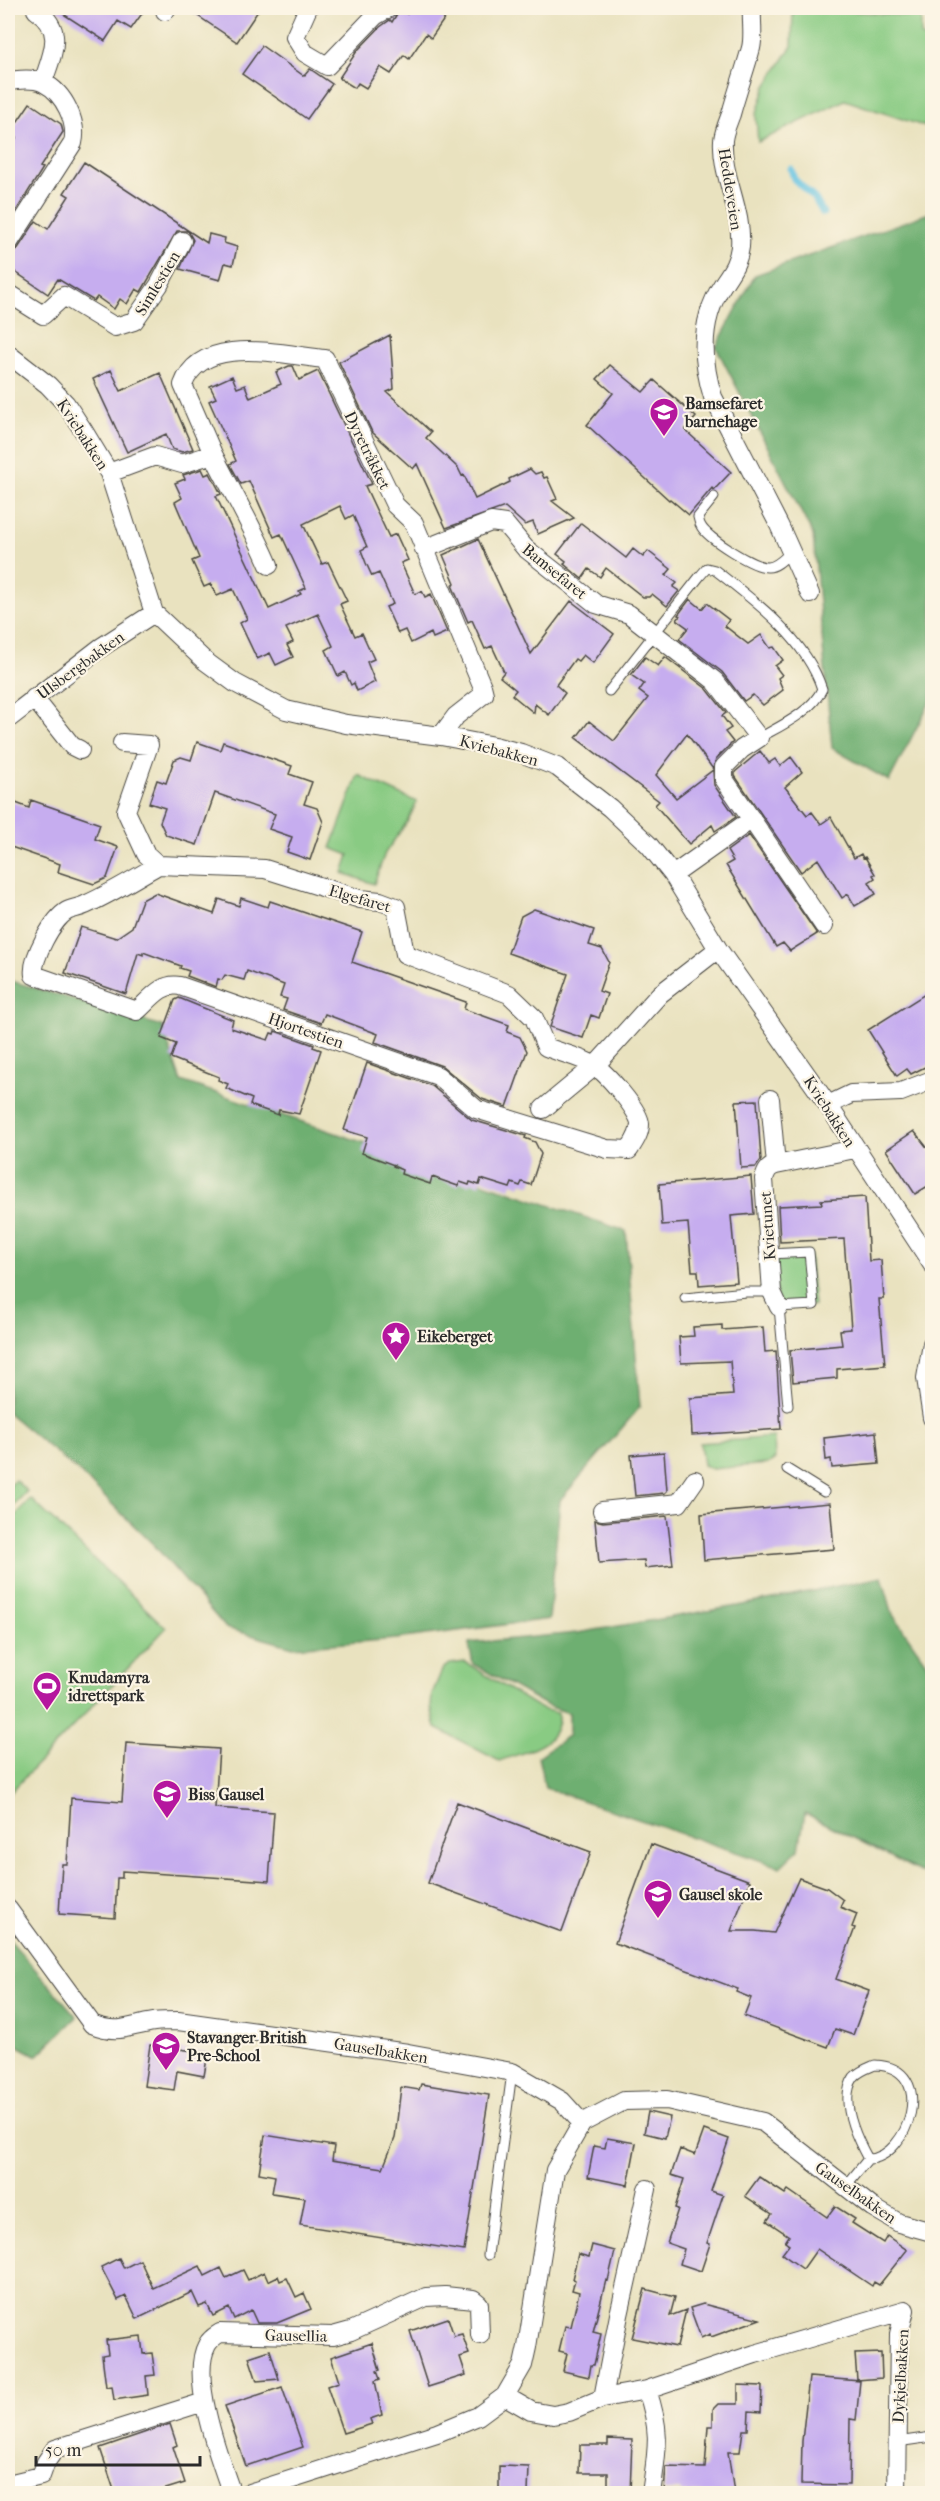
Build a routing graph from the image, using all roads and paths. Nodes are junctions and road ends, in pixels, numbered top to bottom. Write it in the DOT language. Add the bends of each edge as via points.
graph roads {
  1 [pos="38,8"];
  2 [pos="308,8"];
  3 [pos="389,8"];
  4 [pos="752,8"];
  5 [pos="8,82"];
  6 [pos="43,82"];
  7 [pos="182,241"];
  8 [pos="8,244"];
  9 [pos="8,293"];
  10 [pos="8,354"];
  11 [pos="213,454"];
  12 [pos="109,473"];
  13 [pos="714,497"];
  14 [pos="424,549"];
  15 [pos="791,552"];
  16 [pos="269,566"];
  17 [pos="810,594"];
  18 [pos="154,613"];
  19 [pos="655,634"];
  20 [pos="609,691"];
  21 [pos="34,698"];
  22 [pos="8,719"];
  23 [pos="441,736"];
  24 [pos="759,738"];
  25 [pos="122,743"];
  26 [pos="80,750"];
  27 [pos="752,819"];
  28 [pos="158,865"];
  29 [pos="673,875"];
  30 [pos="824,926"];
  31 [pos="718,949"];
  32 [pos="595,1066"];
  33 [pos="933,1080"];
  34 [pos="770,1099"];
  35 [pos="828,1105"];
  36 [pos="543,1109"];
  37 [pos="639,1115"];
  38 [pos="855,1149"];
  39 [pos="776,1165"];
  40 [pos="769,1254"];
  41 [pos="933,1264"];
  42 [pos="685,1298"];
  43 [pos="775,1299"];
  44 [pos="933,1344"];
  45 [pos="788,1406"];
  46 [pos="932,1417"];
  47 [pos="787,1469"];
  48 [pos="695,1479"];
  49 [pos="824,1492"];
  50 [pos="602,1511"];
  51 [pos="8,1909"];
  52 [pos="512,2072"];
  53 [pos="582,2123"];
  54 [pos="868,2159"];
  55 [pos="845,2187"];
  56 [pos="647,2189"];
  57 [pos="933,2232"];
  58 [pos="488,2255"];
  59 [pos="480,2335"];
  60 [pos="647,2390"];
  61 [pos="506,2396"];
  62 [pos="603,2398"];
  63 [pos="204,2402"];
  64 [pos="933,2436"];
  65 [pos="897,2442"];
  66 [pos="8,2484"];
  67 [pos="232,2493"];
  68 [pos="246,2493"];
  69 [pos="651,2493"];
  70 [pos="897,2493"];
  1 -- 6 [label="street" via="53,27 55,40"];
  2 -- 3 [label="street" via="295,37 305,54 327,66 375,16"];
  4 -- 15 [label="street, Heddeveien" via="751,46 723,138 727,171 738,207 740,248 734,270 723,284 706,322 704,353 713,398"];
  5 -- 6 [label="street"];
  6 -- 8 [label="street" via="69,110 74,124 73,143"];
  7 -- 9 [label="street, Simlestien" via="134,321 115,327 64,296 43,315"];
  10 -- 12 [label="street, Kviebakken" via="66,404"];
  11 -- 12 [label="street" via="182,464 155,456"];
  11 -- 14 [label="street, Dyretråkket" via="183,385 186,375 207,357 227,351 325,359 395,505 414,523"];
  11 -- 16 [label="street, Dyretråkket"];
  12 -- 18 [label="street, Kviebakken"];
  13 -- 15 [label="lane" via="698,517 701,527 729,549 754,565 769,567"];
  14 -- 19 [label="street, Bamsefaret" via="491,522 505,524 525,548 596,604 629,614"];
  14 -- 23 [label="street, Dyretråkket" via="484,694 456,716"];
  15 -- 17 [label="street, Heddeveien"];
  18 -- 21 [label="street, Ulsbergbakken"];
  18 -- 23 [label="street, Kviebakken" via="213,667 286,710 346,724"];
  19 -- 20 [label="lane"];
  19 -- 24 [label="street, Bamsefaret" via="715,681"];
  19 -- 24 [label="lane" via="707,568 715,570 772,618 802,650 822,689 813,702 789,721"];
  21 -- 22 [label="street, Ulsbergbakken"];
  21 -- 26 [label="street" via="72,746"];
  23 -- 29 [label="street, Kviebakken" via="521,753 557,767 610,808 649,845"];
  24 -- 27 [label="street" via="724,767 724,779"];
  25 -- 28 [label="street" via="149,745 126,811 146,854"];
  27 -- 29 [label="street"];
  27 -- 30 [label="street"];
  28 -- 32 [label="street, Elgefaret" via="265,869 396,907 405,954 509,994 534,1018 546,1047"];
  28 -- 37 [label="street, Hjortestien" via="84,906 67,911 53,924 33,968 35,977 137,1011 161,989 172,984 180,986 438,1076 476,1109 607,1149 629,1150 636,1140"];
  29 -- 31 [label="street, Kviebakken"];
  31 -- 32 [label="street" via="660,994"];
  31 -- 35 [label="street, Kviebakken"];
  32 -- 36 [label="street"];
  32 -- 37 [label="street, Elgefaret"];
  33 -- 35 [label="street" via="901,1092 851,1094"];
  34 -- 39 [label="street, Kvietunet"];
  35 -- 38 [label="street, Kviebakken"];
  38 -- 39 [label="street"];
  38 -- 41 [label="street, Kviebakken"];
  39 -- 40 [label="street, Kvietunet" via="764,1179"];
  40 -- 43 [label="street, Kvietunet"];
  40 -- 43 [label="lane" via="809,1252 814,1305"];
  42 -- 43 [label="lane" via="746,1292"];
  43 -- 45 [label="lane, Kvietunet"];
  44 -- 46 [label="street" via="926,1378"];
  47 -- 49 [label="lane"];
  48 -- 50 [label="street" via="679,1503"];
  51 -- 52 [label="street, Gauselbakken" via="92,2024 108,2030 178,2020"];
  52 -- 53 [label="street, Gauselbakken" via="562,2101"];
  52 -- 58 [label="lane"];
  53 -- 55 [label="street, Gauselbakken" via="624,2101 667,2100 763,2122"];
  53 -- 61 [label="street" via="555,2170 527,2347 523,2365"];
  54 -- 54 [label="lane" via="880,2157 892,2147 911,2114 908,2081 898,2070 883,2066 865,2069 854,2078 848,2097 854,2127"];
  54 -- 55 [label="lane"];
  55 -- 57 [label="street, Gauselbakken" via="899,2223"];
  56 -- 62 [label="street"];
  59 -- 63 [label="street, Gausellia" via="479,2304 445,2296 426,2298 333,2336 220,2332 211,2338 204,2355"];
  60 -- 62 [label="street"];
  60 -- 65 [label="street, Dykjelbakken" via="905,2310 899,2334"];
  60 -- 69 [label="street" via="657,2419 658,2445"];
  61 -- 62 [label="street" via="531,2411 553,2415"];
  61 -- 68 [label="street" via="478,2416 437,2433"];
  63 -- 66 [label="street" via="55,2450 41,2476"];
  63 -- 67 [label="street, Gausellia"];
  64 -- 65 [label="lane, Dykjelbakken"];
  65 -- 70 [label="street, Dykjelbakken"];
}
